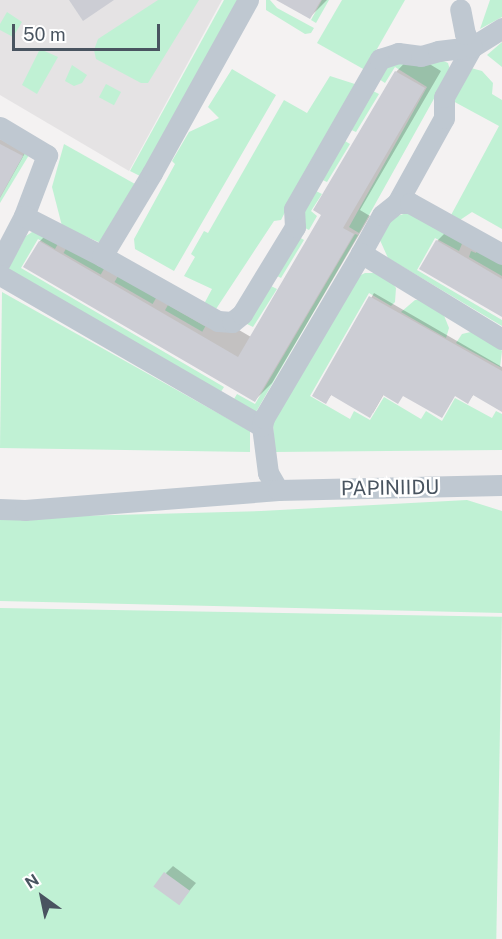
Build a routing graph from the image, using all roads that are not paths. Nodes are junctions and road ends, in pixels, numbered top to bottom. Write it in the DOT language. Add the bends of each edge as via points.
graph roads {
  1 [pos="248,0"];
  2 [pos="460,9"];
  3 [pos="502,28"];
  4 [pos="472,47"];
  5 [pos="0,127"];
  6 [pos="397,203"];
  7 [pos="24,216"];
  8 [pos="361,253"];
  9 [pos="502,254"];
  10 [pos="102,256"];
  11 [pos="0,262"];
  12 [pos="0,275"];
  13 [pos="502,339"];
  14 [pos="262,426"];
  15 [pos="502,485"];
  16 [pos="278,490"];
  17 [pos="0,509"];
  1 -- 10 [label="street"];
  2 -- 4 [label="street"];
  3 -- 4 [label="street"];
  4 -- 6 [label="street" via="444,97 444,118"];
  4 -- 10 [label="street" via="421,56 398,53 380,59 294,209 296,227 242,314 232,322 218,321"];
  5 -- 7 [label="street" via="47,155"];
  6 -- 8 [label="street" via="382,215"];
  6 -- 9 [label="street" via="410,203"];
  7 -- 10 [label="street"];
  7 -- 11 [label="street"];
  8 -- 13 [label="street"];
  8 -- 14 [label="street"];
  12 -- 14 [label="street"];
  14 -- 16 [label="street" via="268,473"];
  15 -- 16 [label="street, PAPINIIDU"];
  16 -- 17 [label="street, PAPINIIDU"];
}
